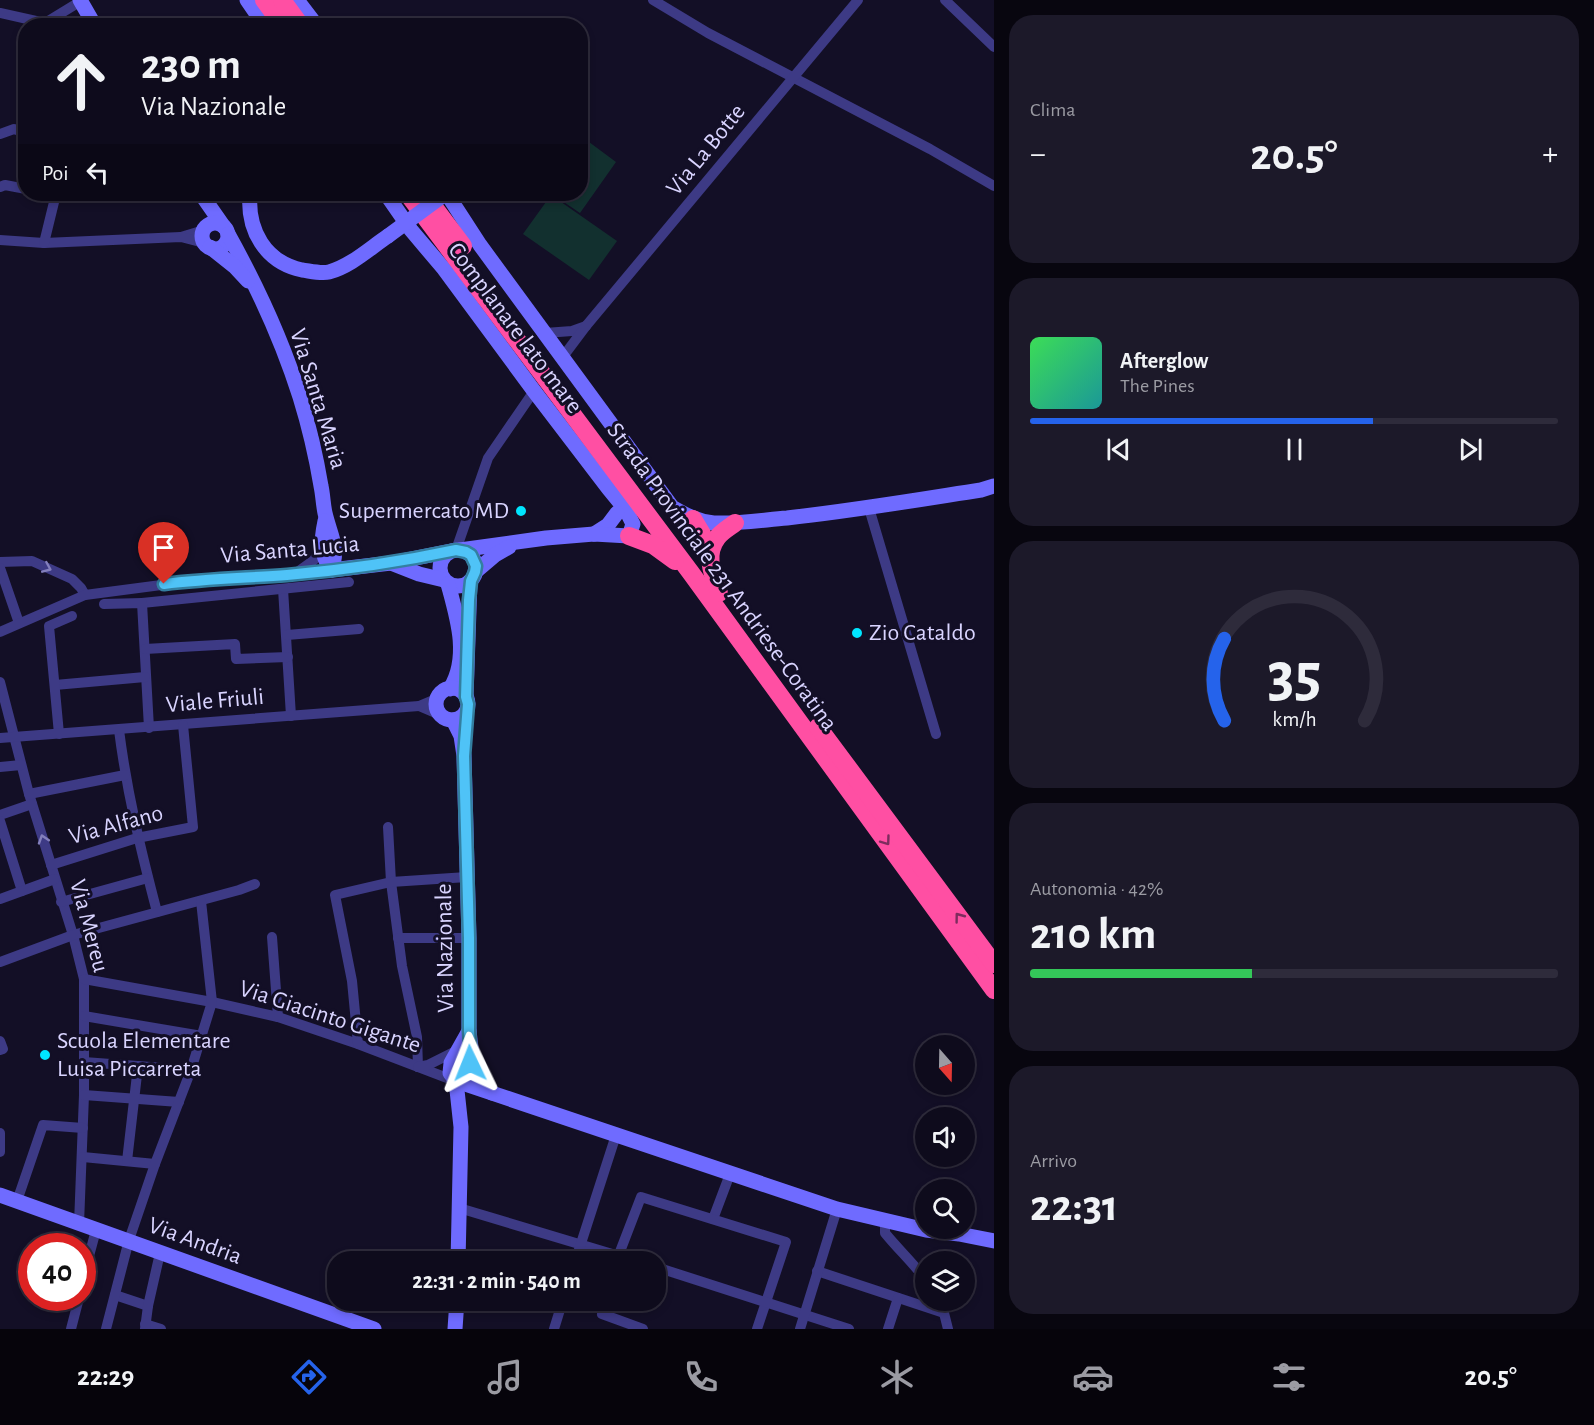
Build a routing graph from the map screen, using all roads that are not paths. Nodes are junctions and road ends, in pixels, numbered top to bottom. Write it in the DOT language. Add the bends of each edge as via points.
graph roads {
  1 [pos="247,0"];
  2 [pos="264,0"];
  3 [pos="282,0"];
  4 [pos="297,0"];
  5 [pos="653,0"];
  6 [pos="858,0"];
  7 [pos="945,0"];
  8 [pos="80,1"];
  9 [pos="0,13"];
  10 [pos="20,18"];
  11 [pos="54,18"];
  12 [pos="91,18"];
  13 [pos="259,18"];
  14 [pos="277,18"];
  15 [pos="295,18"];
  16 [pos="310,18"];
  17 [pos="994,47"];
  18 [pos="794,77"];
  19 [pos="18,130"];
  20 [pos="0,134"];
  21 [pos="994,186"];
  22 [pos="0,187"];
  23 [pos="18,187"];
  24 [pos="54,201"];
  25 [pos="204,201"];
  26 [pos="206,201"];
  27 [pos="250,201"];
  28 [pos="391,201"];
  29 [pos="413,201"];
  30 [pos="429,201"];
  31 [pos="436,201"];
  32 [pos="451,201"];
  33 [pos="226,230"];
  34 [pos="206,236"];
  35 [pos="0,240"];
  36 [pos="44,243"];
  37 [pos="261,297"];
  38 [pos="586,326"];
  39 [pos="544,333"];
  40 [pos="562,358"];
  41 [pos="534,391"];
  42 [pos="994,486"];
  43 [pos="608,488"];
  44 [pos="869,508"];
  45 [pos="617,513"];
  46 [pos="693,519"];
  47 [pos="735,523"];
  48 [pos="594,534"];
  49 [pos="629,536"];
  50 [pos="517,542"];
  51 [pos="328,545"];
  52 [pos="456,550"];
  53 [pos="710,552"];
  54 [pos="0,562"];
  55 [pos="391,563"];
  56 [pos="0,567"];
  57 [pos="359,567"];
  58 [pos="331,570"];
  59 [pos="691,573"];
  60 [pos="293,574"];
  61 [pos="473,577"];
  62 [pos="349,582"];
  63 [pos="446,582"];
  64 [pos="283,589"];
  65 [pos="718,593"];
  66 [pos="4,594"];
  67 [pos="85,595"];
  68 [pos="142,603"];
  69 [pos="104,604"];
  70 [pos="72,616"];
  71 [pos="19,623"];
  72 [pos="359,629"];
  73 [pos="0,632"];
  74 [pos="287,635"];
  75 [pos="145,649"];
  76 [pos="288,657"];
  77 [pos="145,677"];
  78 [pos="0,682"];
  79 [pos="55,685"];
  80 [pos="444,693"];
  81 [pos="467,703"];
  82 [pos="419,706"];
  83 [pos="291,716"];
  84 [pos="447,717"];
  85 [pos="183,725"];
  86 [pos="149,728"];
  87 [pos="119,730"];
  88 [pos="59,734"];
  89 [pos="936,734"];
  90 [pos="14,736"];
  91 [pos="0,738"];
  92 [pos="464,756"];
  93 [pos="21,765"];
  94 [pos="0,767"];
  95 [pos="125,775"];
  96 [pos="30,799"];
  97 [pos="0,815"];
  98 [pos="0,821"];
  99 [pos="388,827"];
  100 [pos="137,838"];
  101 [pos="51,865"];
  102 [pos="467,877"];
  103 [pos="148,878"];
  104 [pos="55,879"];
  105 [pos="391,882"];
  106 [pos="255,884"];
  107 [pos="22,891"];
  108 [pos="0,899"];
  109 [pos="201,901"];
  110 [pos="61,902"];
  111 [pos="158,912"];
  112 [pos="73,935"];
  113 [pos="272,937"];
  114 [pos="398,938"];
  115 [pos="469,938"];
  116 [pos="0,962"];
  117 [pos="994,964"];
  118 [pos="84,979"];
  119 [pos="994,990"];
  120 [pos="212,1002"];
  121 [pos="84,1016"];
  122 [pos="278,1017"];
  123 [pos="202,1036"];
  124 [pos="358,1044"];
  125 [pos="465,1053"];
  126 [pos="84,1062"];
  127 [pos="138,1066"];
  128 [pos="418,1067"];
  129 [pos="191,1070"];
  130 [pos="456,1081"];
  131 [pos="492,1093"];
  132 [pos="84,1095"];
  133 [pos="135,1099"];
  134 [pos="179,1102"];
  135 [pos="83,1128"];
  136 [pos="0,1133"];
  137 [pos="616,1135"];
  138 [pos="0,1149"];
  139 [pos="83,1157"];
  140 [pos="127,1161"];
  141 [pos="155,1164"];
  142 [pos="730,1174"];
  143 [pos="5,1199"];
  144 [pos="459,1208"];
  145 [pos="837,1209"];
  146 [pos="713,1219"];
  147 [pos="885,1221"];
  148 [pos="80,1224"];
  149 [pos="96,1230"];
  150 [pos="95,1233"];
  151 [pos="129,1240"];
  152 [pos="994,1241"];
  153 [pos="580,1243"];
  154 [pos="458,1251"];
  155 [pos="577,1251"];
  156 [pos="599,1251"];
  157 [pos="619,1251"];
  158 [pos="160,1253"];
  159 [pos="915,1266"];
  160 [pos="666,1270"];
  161 [pos="817,1271"];
  162 [pos="115,1295"];
  163 [pos="898,1298"];
  164 [pos="766,1302"];
  165 [pos="148,1306"];
  166 [pos="76,1311"];
  167 [pos="457,1311"];
  168 [pos="560,1311"];
  169 [pos="603,1311"];
  170 [pos="944,1313"];
  171 [pos="804,1314"];
  172 [pos="145,1327"];
  173 [pos="71,1329"];
  174 [pos="106,1329"];
  175 [pos="161,1329"];
  176 [pos="374,1329"];
  177 [pos="456,1329"];
  178 [pos="554,1329"];
  179 [pos="643,1329"];
  180 [pos="757,1329"];
  181 [pos="800,1329"];
  182 [pos="849,1329"];
  183 [pos="888,1329"];
  184 [pos="948,1329"];
  1 -- 13 [label="street"];
  2 -- 14 [label="highway"];
  3 -- 15 [label="highway"];
  4 -- 16 [label="street"];
  5 -- 18 [label="street"];
  6 -- 18 [label="street, Via La Botte"];
  7 -- 17 [label="street"];
  8 -- 11 [label="street"];
  8 -- 12 [label="street"];
  9 -- 10 [label="street"];
  18 -- 21 [label="street"];
  18 -- 38 [label="street, Via La Botte"];
  19 -- 20 [label="street"];
  22 -- 23 [label="street"];
  24 -- 36 [label="street"];
  25 -- 34 [label="street, Via Santa Maria"];
  26 -- 33 [label="street, Via Santa Maria"];
  27 -- 31 [label="street, bridge" via="250,218 263,247 284,264 327,273 343,267"];
  28 -- 41 [label="street, Complanare lato mare"];
  29 -- 59 [label="highway, Strada Provinciale 231 Andriese-Coratina"];
  30 -- 65 [label="highway, Strada Provinciale 231 Andriese-Coratina"];
  32 -- 39 [label="street"];
  33 -- 34 [label="street" via="217,223"];
  33 -- 34 [label="street" via="227,242 221,247 213,248"];
  33 -- 37 [label="street, Via Santa Maria"];
  34 -- 36 [label="street"];
  34 -- 37 [label="street, Via Santa Maria"];
  35 -- 36 [label="street"];
  37 -- 51 [label="street, Via Santa Maria" via="300,398 326,515"];
  38 -- 39 [label="street"];
  38 -- 40 [label="street, Via La Botte"];
  39 -- 40 [label="street"];
  40 -- 46 [label="street" via="672,507"];
  41 -- 43 [label="street, Complanare lato mare"];
  41 -- 52 [label="street" via="488,458"];
  42 -- 44 [label="street"];
  43 -- 45 [label="street, Complanare lato mare"];
  43 -- 49 [label="street, Complanare lato mare" via="630,516 633,524"];
  44 -- 47 [label="street"];
  44 -- 89 [label="street"];
  45 -- 48 [label="street" via="609,525"];
  45 -- 49 [label="street, Complanare lato mare"];
  46 -- 47 [label="street"];
  46 -- 53 [label="highway"];
  47 -- 53 [label="highway" via="717,537"];
  48 -- 49 [label="street, Via Santa Lucia"];
  48 -- 50 [label="street, Via Santa Lucia"];
  49 -- 59 [label="highway" via="653,545"];
  50 -- 52 [label="street, Via Santa Lucia"];
  50 -- 61 [label="street" via="495,555"];
  51 -- 57 [label="street"];
  51 -- 58 [label="street, Via Santa Maria" via="325,561"];
  51 -- 60 [label="street"];
  52 -- 55 [label="street, Via Santa Lucia"];
  52 -- 61 [label="street" via="471,555 476,566"];
  52 -- 63 [label="street" via="446,554 440,564"];
  53 -- 65 [label="highway"];
  54 -- 67 [label="street, one-way" via="32,561 72,579"];
  55 -- 57 [label="street, Via Santa Lucia"];
  55 -- 63 [label="street, Via Santa Lucia"];
  56 -- 66 [label="street"];
  57 -- 58 [label="street, Via Santa Lucia"];
  58 -- 60 [label="street, Via Santa Lucia"];
  59 -- 119 [label="highway, Strada Provinciale 231 Andriese-Coratina, one-way"];
  60 -- 67 [label="street, Via Santa Lucia"];
  61 -- 63 [label="street" via="460,586"];
  61 -- 81 [label="street, Via Nazionale"];
  62 -- 64 [label="street"];
  63 -- 80 [label="street" via="458,617 460,656 458,673"];
  64 -- 68 [label="street"];
  64 -- 74 [label="street"];
  117 -- 65 [label="highway, Strada Provinciale 231 Andriese-Coratina, one-way"];
  66 -- 71 [label="street"];
  67 -- 71 [label="street, Via Santa Lucia"];
  68 -- 69 [label="street"];
  68 -- 75 [label="street"];
  70 -- 79 [label="street" via="50,626"];
  71 -- 73 [label="street, Via Santa Lucia"];
  72 -- 74 [label="street"];
  74 -- 76 [label="street"];
  75 -- 76 [label="street" via="235,644 236,659"];
  75 -- 77 [label="street"];
  76 -- 83 [label="street"];
  77 -- 79 [label="street"];
  77 -- 86 [label="street"];
  78 -- 90 [label="street, Via Mereu"];
  79 -- 88 [label="street"];
  80 -- 81 [label="street" via="459,690"];
  80 -- 82 [label="street, Viale Friuli"];
  80 -- 84 [label="street" via="437,706"];
  81 -- 84 [label="street" via="463,716"];
  81 -- 92 [label="street, Via Nazionale"];
  82 -- 83 [label="street, Viale Friuli"];
  82 -- 84 [label="street, Viale Friuli"];
  83 -- 85 [label="street, Viale Friuli"];
  84 -- 92 [label="street, Via Nazionale" via="461,736"];
  85 -- 86 [label="street, Viale Friuli"];
  85 -- 100 [label="street, Via Alfano" via="193,827"];
  86 -- 87 [label="street, Viale Friuli"];
  87 -- 88 [label="street, Viale Friuli"];
  87 -- 95 [label="street"];
  88 -- 90 [label="street, Viale Friuli"];
  90 -- 91 [label="street, Viale Friuli"];
  90 -- 93 [label="street, Via Mereu"];
  92 -- 102 [label="street, Via Nazionale"];
  93 -- 94 [label="street"];
  93 -- 96 [label="street, Via Mereu"];
  95 -- 96 [label="street"];
  95 -- 100 [label="street"];
  96 -- 97 [label="street"];
  101 -- 96 [label="street, Via Mereu, one-way"];
  98 -- 107 [label="street"];
  99 -- 105 [label="street"];
  100 -- 101 [label="street, Via Alfano"];
  100 -- 103 [label="street"];
  101 -- 104 [label="street, Via Mereu"];
  102 -- 105 [label="street"];
  102 -- 115 [label="street, Via Nazionale"];
  103 -- 110 [label="street"];
  103 -- 111 [label="street"];
  104 -- 107 [label="street"];
  104 -- 110 [label="street, Via Mereu"];
  105 -- 114 [label="street"];
  105 -- 124 [label="street" via="335,895 352,981"];
  106 -- 109 [label="street"];
  107 -- 108 [label="street"];
  109 -- 111 [label="street"];
  109 -- 120 [label="street"];
  110 -- 112 [label="street, Via Mereu"];
  111 -- 112 [label="street"];
  112 -- 116 [label="street"];
  112 -- 118 [label="street, Via Mereu"];
  113 -- 122 [label="street"];
  114 -- 115 [label="street"];
  114 -- 128 [label="street" via="417,1037"];
  115 -- 125 [label="street, Via Nazionale" via="469,1031"];
  118 -- 120 [label="street, Via Giacinto Gigante"];
  118 -- 121 [label="street, Via Mereu"];
  120 -- 122 [label="street, Via Giacinto Gigante"];
  120 -- 123 [label="street"];
  121 -- 123 [label="street"];
  121 -- 126 [label="street, Via Mereu"];
  122 -- 124 [label="street, Via Giacinto Gigante"];
  123 -- 129 [label="street"];
  124 -- 128 [label="street, Via Giacinto Gigante"];
  125 -- 128 [label="street"];
  125 -- 130 [label="street, Via Nazionale" via="467,1070"];
  125 -- 131 [label="street"];
  126 -- 127 [label="street"];
  126 -- 132 [label="street, Via Mereu"];
  127 -- 129 [label="street"];
  127 -- 133 [label="street"];
  128 -- 130 [label="street, Via Giacinto Gigante"];
  129 -- 134 [label="street"];
  130 -- 131 [label="street"];
  130 -- 144 [label="street" via="461,1126"];
  131 -- 137 [label="street"];
  132 -- 133 [label="street"];
  132 -- 135 [label="street, Via Mereu"];
  133 -- 134 [label="street"];
  133 -- 140 [label="street"];
  134 -- 141 [label="street"];
  135 -- 139 [label="street, Via Mereu"];
  135 -- 143 [label="street" via="43,1125"];
  136 -- 138 [label="street"];
  137 -- 142 [label="street"];
  137 -- 153 [label="street"];
  139 -- 140 [label="street"];
  139 -- 148 [label="street, Via Mereu"];
  140 -- 141 [label="street"];
  141 -- 151 [label="street"];
  142 -- 145 [label="street"];
  142 -- 146 [label="street"];
  143 -- 148 [label="street, Via Andria"];
  144 -- 153 [label="street"];
  144 -- 154 [label="street"];
  145 -- 147 [label="street"];
  145 -- 161 [label="street"];
  146 -- 157 [label="street" via="641,1197"];
  146 -- 164 [label="street" via="786,1242"];
  147 -- 152 [label="street"];
  147 -- 159 [label="street" via="885,1233"];
  148 -- 149 [label="street, Via Andria"];
  149 -- 150 [label="street"];
  149 -- 151 [label="street, Via Andria"];
  151 -- 158 [label="street, Via Andria"];
  151 -- 162 [label="street"];
  153 -- 155 [label="street"];
  153 -- 156 [label="street"];
  158 -- 165 [label="street"];
  158 -- 176 [label="street, Via Andria"];
  160 -- 164 [label="street"];
  161 -- 163 [label="street"];
  161 -- 171 [label="street"];
  162 -- 165 [label="street"];
  162 -- 174 [label="street"];
  163 -- 170 [label="street"];
  163 -- 183 [label="street"];
  164 -- 171 [label="street"];
  164 -- 180 [label="street"];
  165 -- 172 [label="street"];
  166 -- 173 [label="street"];
  167 -- 177 [label="street"];
  168 -- 178 [label="street"];
  169 -- 179 [label="street" via="602,1314"];
  170 -- 184 [label="street"];
  171 -- 181 [label="street"];
  171 -- 182 [label="street"];
  172 -- 175 [label="street"];
}
